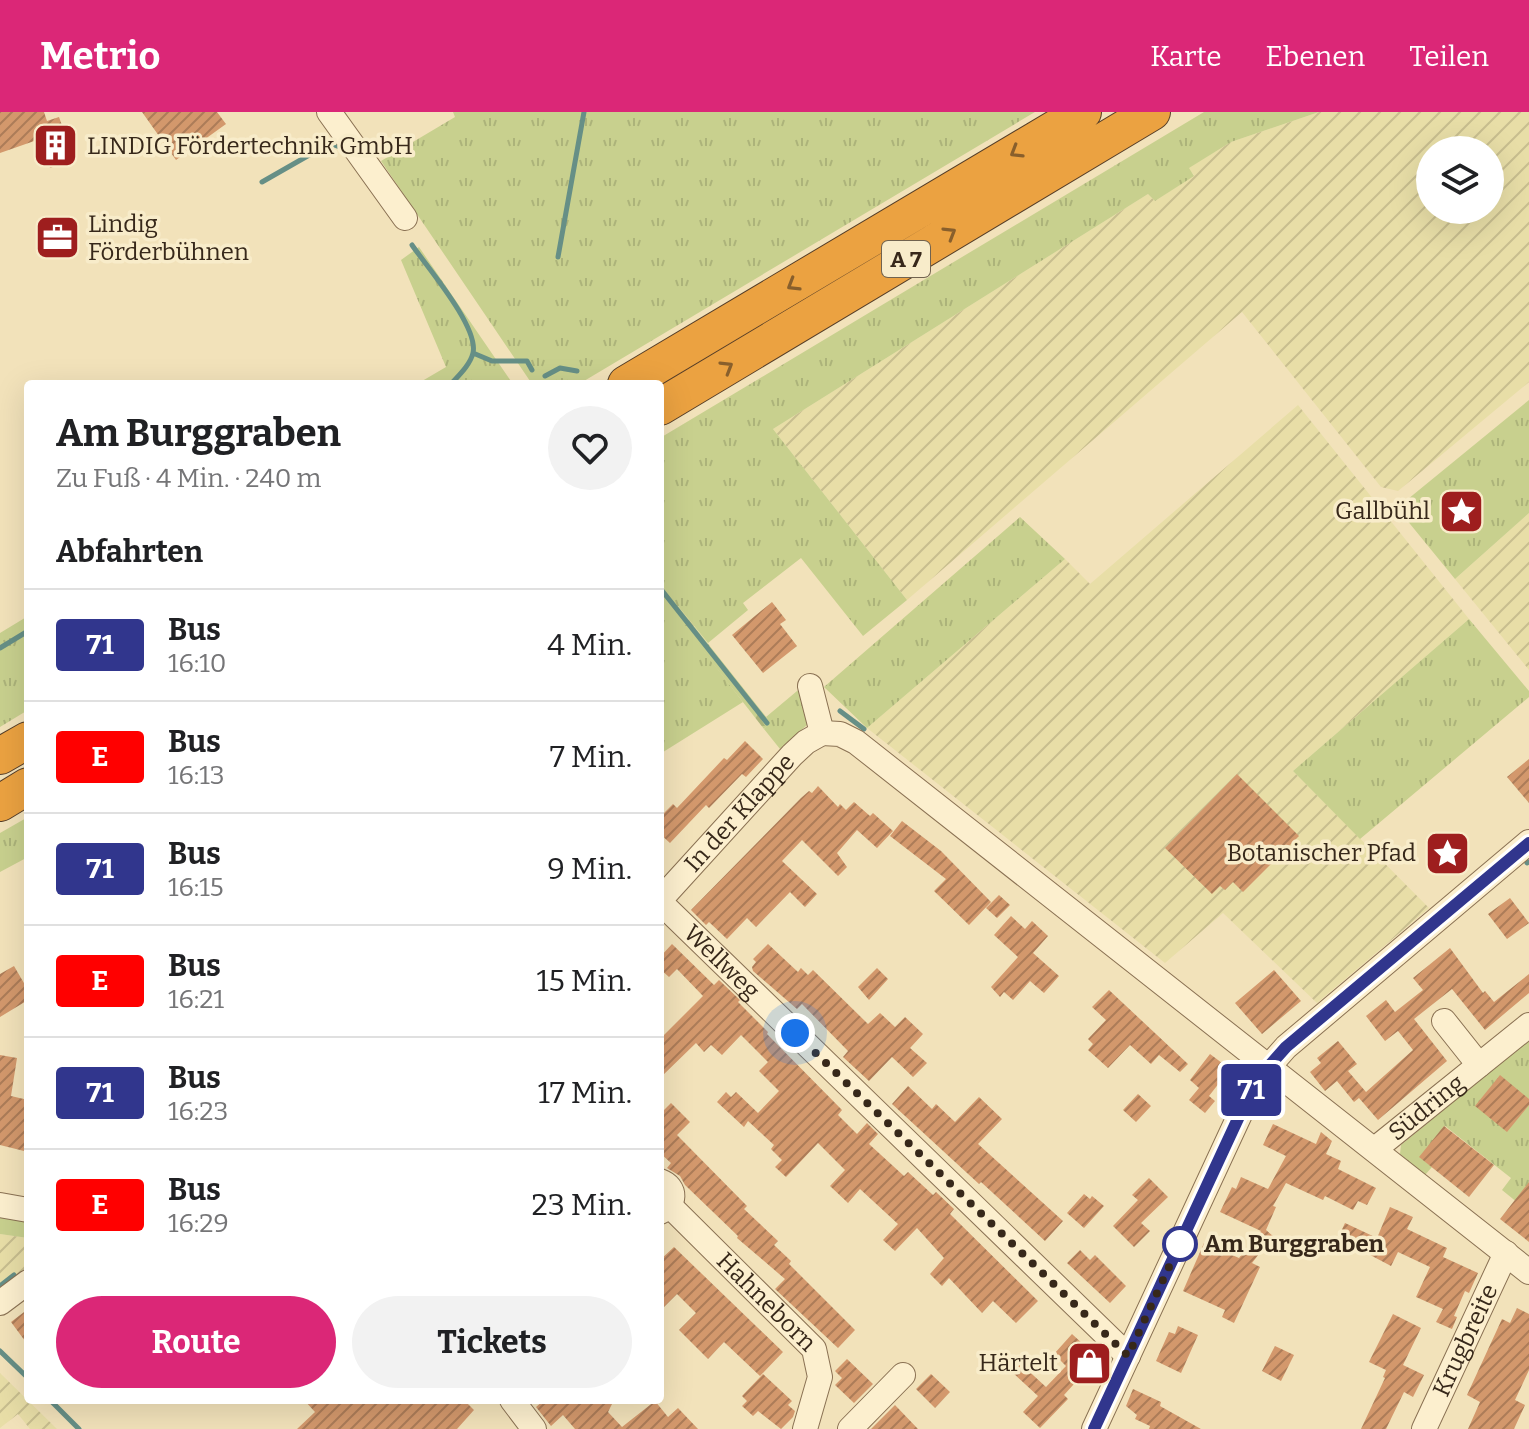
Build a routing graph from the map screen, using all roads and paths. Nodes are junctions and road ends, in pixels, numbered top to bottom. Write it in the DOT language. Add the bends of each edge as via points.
graph roads {
  1 [pos="329,112"];
  2 [pos="1083,112"];
  3 [pos="1152,112"];
  4 [pos="405,218"];
  5 [pos="633,380"];
  6 [pos="664,405"];
  7 [pos="810,686"];
  8 [pos="822,733"];
  9 [pos="24,742"];
  10 [pos="0,756"];
  11 [pos="24,788"];
  12 [pos="0,803"];
  13 [pos="1529,842"];
  14 [pos="664,897"];
  15 [pos="664,905"];
  16 [pos="1444,1021"];
  17 [pos="1529,1025"];
  18 [pos="1269,1065"];
  19 [pos="1479,1065"];
  20 [pos="1375,1149"];
  21 [pos="664,1183"];
  22 [pos="0,1205"];
  23 [pos="24,1209"];
  24 [pos="665,1209"];
  25 [pos="1506,1253"];
  26 [pos="1529,1272"];
  27 [pos="24,1285"];
  28 [pos="0,1303"];
  29 [pos="1128,1356"];
  30 [pos="903,1375"];
  31 [pos="515,1404"];
  32 [pos="807,1422"];
  33 [pos="1102,1426"];
  34 [pos="534,1429"];
  35 [pos="839,1429"];
  36 [pos="850,1429"];
  37 [pos="1424,1429"];
  1 -- 4 [label="street"];
  2 -- 5 [label="highway, A 7, one-way"];
  6 -- 3 [label="highway, A 7, one-way"];
  7 -- 8 [label="street"];
  8 -- 14 [label="street, In der Klappe" via="792,755"];
  8 -- 18 [label="street" via="856,742"];
  9 -- 10 [label="highway"];
  11 -- 12 [label="highway"];
  13 -- 18 [label="street"];
  15 -- 29 [label="street, Wellweg"];
  16 -- 19 [label="street, Südring"];
  17 -- 19 [label="street, Südring"];
  18 -- 20 [label="street"];
  18 -- 29 [label="street" via="1255,1082"];
  19 -- 20 [label="street, Südring"];
  20 -- 25 [label="street"];
  21 -- 24 [label="street, Hahneborn" via="673,1199"];
  22 -- 23 [label="street"];
  24 -- 32 [label="street, Hahneborn" via="810,1342 820,1377"];
  25 -- 26 [label="street"];
  25 -- 37 [label="street, Krugbreite"];
  27 -- 28 [label="street"];
  29 -- 33 [label="street"];
  30 -- 36 [label="street"];
  31 -- 34 [label="street"];
  32 -- 35 [label="street, Hahneborn"];
}
